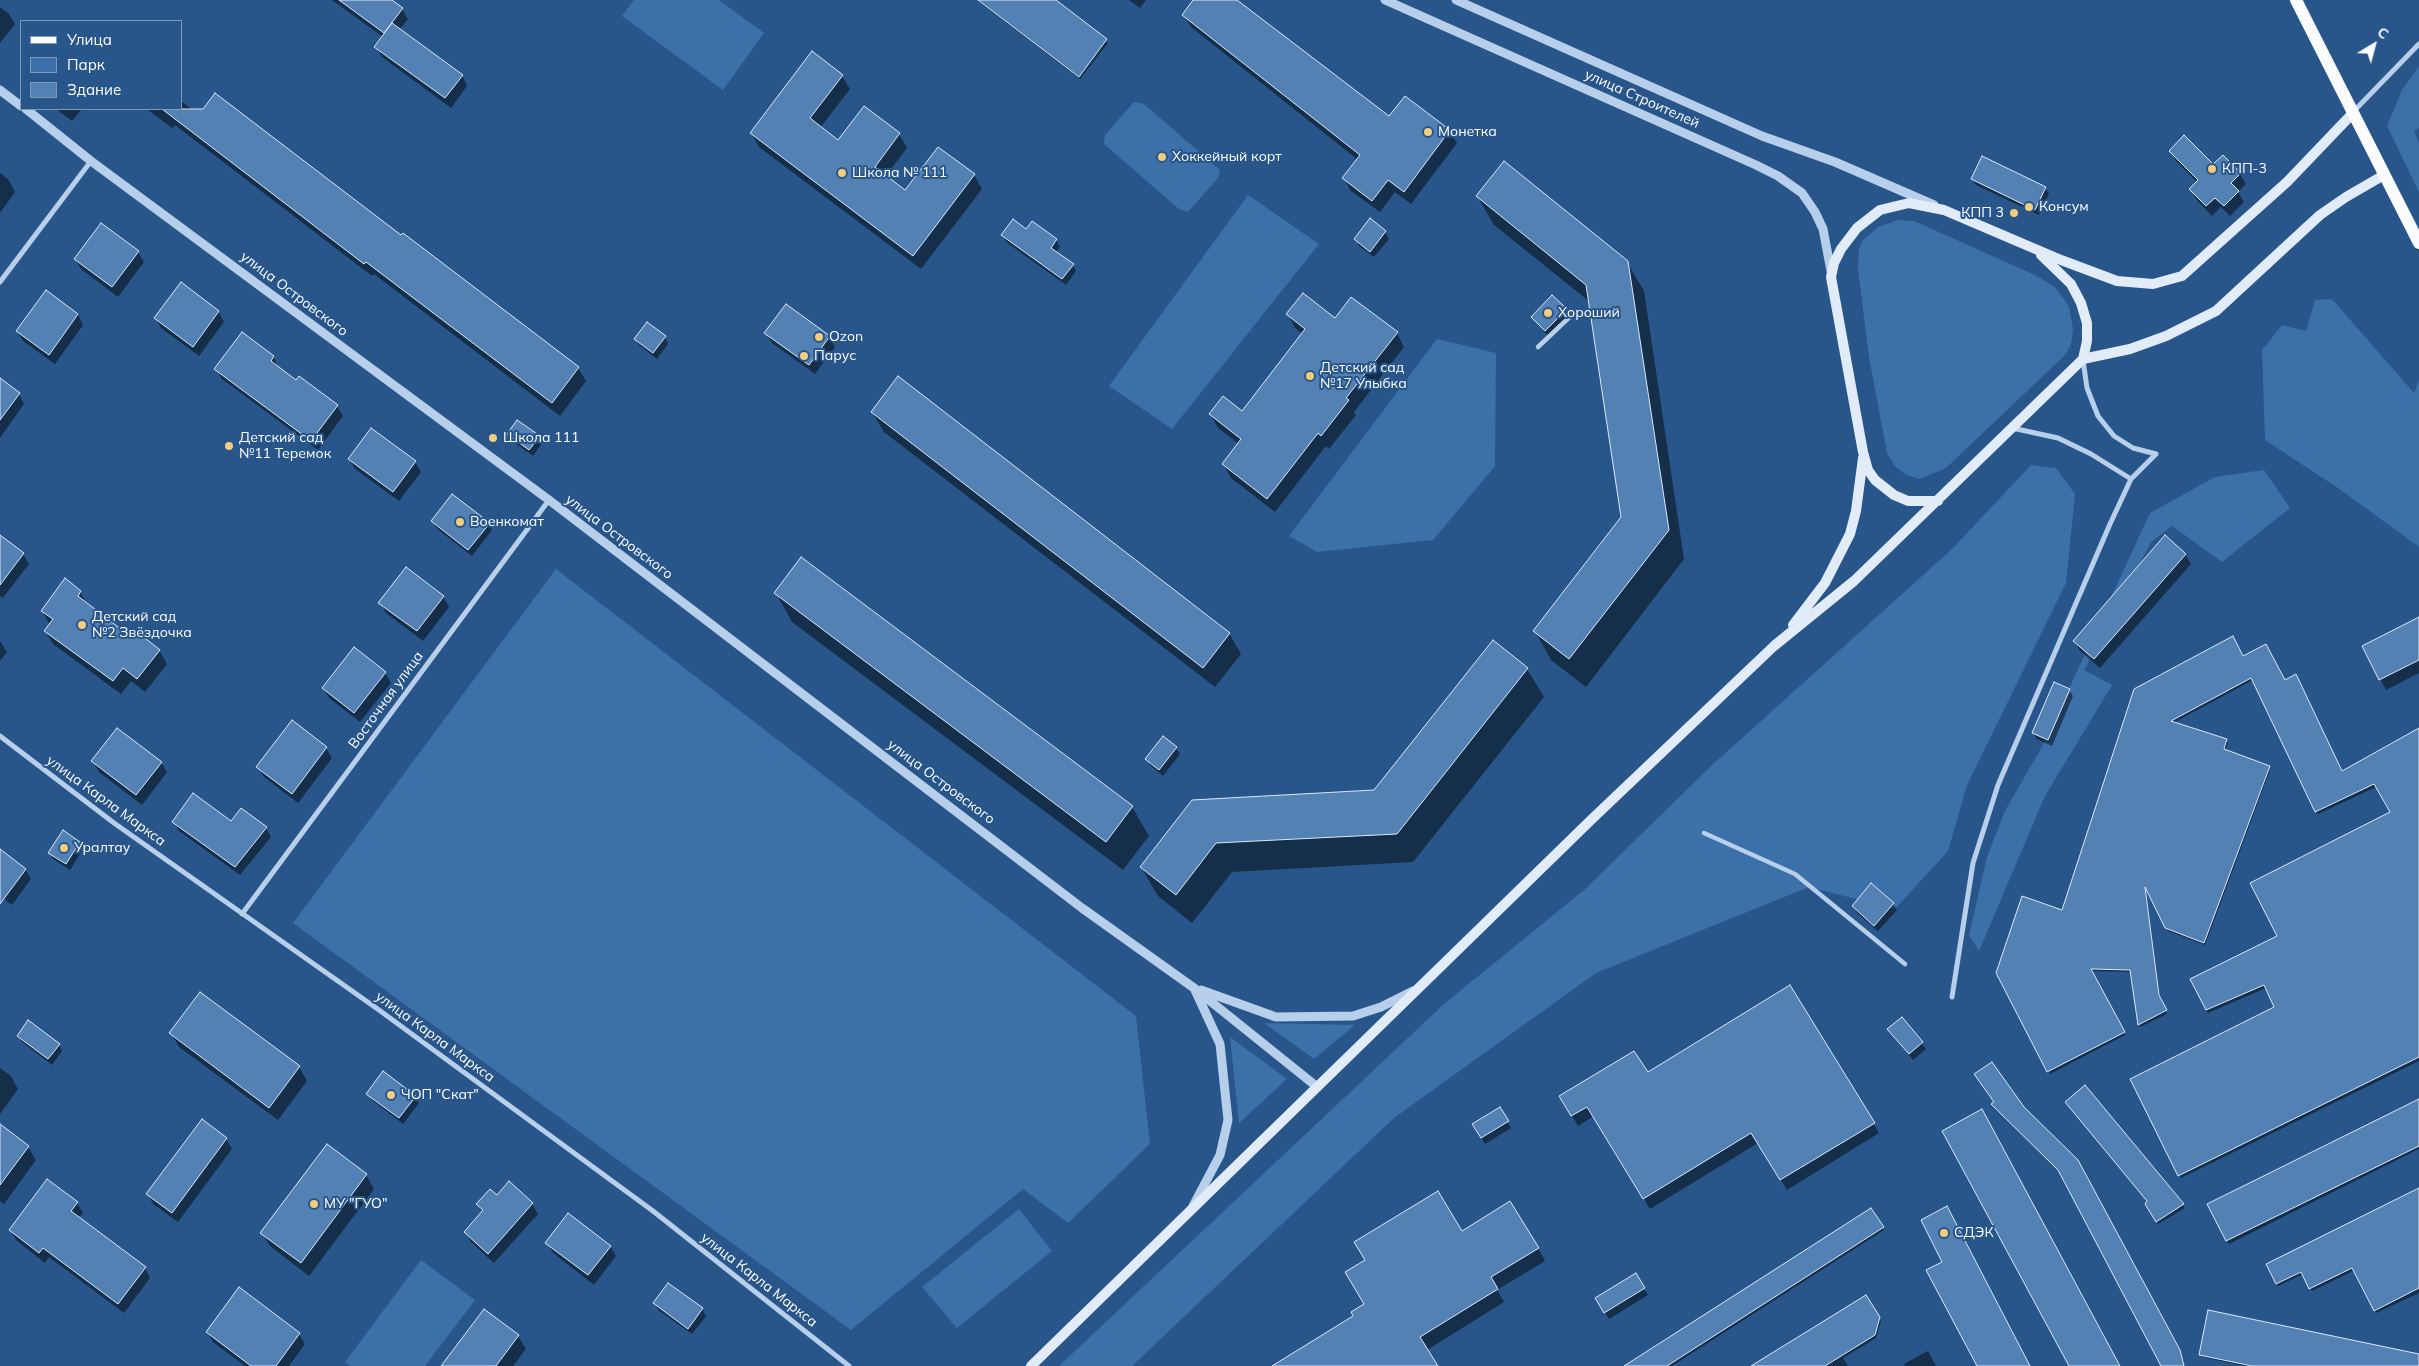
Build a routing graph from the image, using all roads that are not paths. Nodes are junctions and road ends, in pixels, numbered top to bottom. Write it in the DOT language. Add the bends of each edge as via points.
graph roads {
  1 [pos="1385,0"];
  2 [pos="1456,0"];
  3 [pos="2296,0"];
  4 [pos="2419,44"];
  5 [pos="0,90"];
  6 [pos="20,105"];
  7 [pos="27,110"];
  8 [pos="2352,113"];
  9 [pos="91,161"];
  10 [pos="2384,175"];
  11 [pos="1944,210"];
  12 [pos="2419,244"];
  13 [pos="2031,246"];
  14 [pos="1832,277"];
  15 [pos="0,282"];
  16 [pos="1576,311"];
  17 [pos="1538,347"];
  18 [pos="2083,360"];
  19 [pos="2011,428"];
  20 [pos="1863,452"];
  21 [pos="2131,480"];
  22 [pos="549,500"];
  23 [pos="1938,501"];
  24 [pos="1774,646"];
  25 [pos="0,736"];
  26 [pos="1704,833"];
  27 [pos="242,914"];
  28 [pos="1905,964"];
  29 [pos="1194,988"];
  30 [pos="1417,989"];
  31 [pos="1952,997"];
  32 [pos="1316,1086"];
  33 [pos="1192,1208"];
  34 [pos="849,1366"];
  35 [pos="1031,1366"];
  1 -- 14 [label="street, улица Строителей" via="1778,176 1802,194 1815,212 1824,229"];
  2 -- 11 [label="street, улица Строителей" via="1762,136 1835,162"];
  3 -- 8 [label="main road"];
  4 -- 8 [label="street"];
  5 -- 6 [label="street"];
  7 -- 9 [label="street, улица Островского"];
  8 -- 10 [label="main road"];
  8 -- 13 [label="main road" via="2286,182 2182,276 2153,284 2117,281"];
  9 -- 15 [label="street"];
  9 -- 22 [label="street, улица Островского"];
  10 -- 12 [label="main road"];
  10 -- 18 [label="main road" via="2320,215 2212,314 2130,349"];
  11 -- 13 [label="main road"];
  11 -- 14 [label="main road" via="1909,203 1880,210 1857,228 1841,249"];
  13 -- 18 [label="main road" via="2071,284 2081,303 2087,323"];
  14 -- 20 [label="main road"];
  16 -- 17 [label="street"];
  18 -- 19 [label="main road"];
  18 -- 21 [label="street" via="2087,388 2098,416 2114,436 2133,448 2156,454"];
  19 -- 21 [label="street" via="2058,438 2091,454"];
  19 -- 23 [label="main road"];
  20 -- 23 [label="main road" via="1875,480 1894,496"];
  20 -- 24 [label="main road" via="1850,534 1825,584"];
  21 -- 31 [label="street" via="1998,785 1973,863"];
  22 -- 27 [label="street, Восточная улица"];
  22 -- 29 [label="street, улица Островского" via="1082,908"];
  23 -- 24 [label="main road" via="1854,581"];
  24 -- 30 [label="main road"];
  25 -- 27 [label="street, улица Карла Маркса" via="114,823"];
  26 -- 28 [label="street" via="1795,874"];
  27 -- 34 [label="street, улица Карла Маркса" via="653,1211"];
  29 -- 30 [label="street" via="1276,1018 1353,1016 1381,1007"];
  29 -- 32 [label="street"];
  29 -- 33 [label="street" via="1220,1044 1228,1120 1220,1155"];
  30 -- 32 [label="main road"];
  32 -- 33 [label="main road"];
  33 -- 35 [label="main road"];
}
